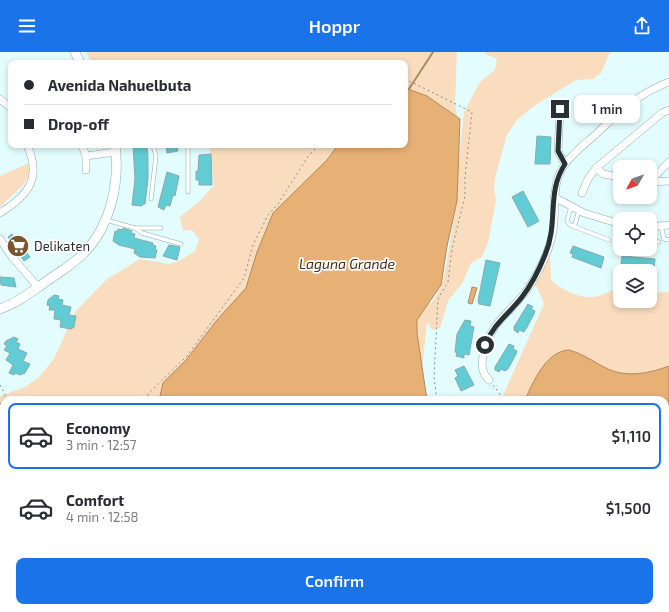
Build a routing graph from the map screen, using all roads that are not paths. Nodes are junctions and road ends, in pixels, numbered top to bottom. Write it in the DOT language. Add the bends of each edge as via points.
graph roads {
  1 [pos="669,82"];
  2 [pos="0,99"];
  3 [pos="8,106"];
  4 [pos="560,109"];
  5 [pos="669,110"];
  6 [pos="28,148"];
  7 [pos="83,148"];
  8 [pos="115,148"];
  9 [pos="155,148"];
  10 [pos="188,148"];
  11 [pos="86,156"];
  12 [pos="669,162"];
  13 [pos="565,164"];
  14 [pos="596,168"];
  15 [pos="86,170"];
  16 [pos="657,174"];
  17 [pos="613,176"];
  18 [pos="657,181"];
  19 [pos="669,181"];
  20 [pos="188,192"];
  21 [pos="582,193"];
  22 [pos="554,197"];
  23 [pos="151,199"];
  24 [pos="571,207"];
  25 [pos="579,211"];
  26 [pos="0,213"];
  27 [pos="105,220"];
  28 [pos="613,222"];
  29 [pos="669,225"];
  30 [pos="574,226"];
  31 [pos="661,226"];
  32 [pos="657,227"];
  33 [pos="136,228"];
  34 [pos="161,228"];
  35 [pos="0,239"];
  36 [pos="609,240"];
  37 [pos="669,240"];
  38 [pos="181,244"];
  39 [pos="38,287"];
  40 [pos="0,309"];
  41 [pos="489,380"];
  1 -- 13 [label="street" via="650,89 634,99"];
  2 -- 3 [label="street"];
  4 -- 13 [label="street" via="558,151"];
  5 -- 14 [label="street" via="662,113"];
  6 -- 26 [label="street" via="34,175 24,193"];
  7 -- 11 [label="street"];
  8 -- 11 [label="street"];
  8 -- 27 [label="street" via="115,190"];
  9 -- 23 [label="lane" via="156,156"];
  10 -- 20 [label="lane"];
  11 -- 15 [label="street"];
  12 -- 16 [label="street"];
  13 -- 22 [label="street" via="556,182"];
  14 -- 17 [label="street" via="603,174"];
  14 -- 21 [label="street"];
  18 -- 19 [label="street"];
  22 -- 24 [label="street"];
  22 -- 41 [label="street" via="552,237 539,269 521,298 498,320 485,345 482,370"];
  24 -- 25 [label="street"];
  24 -- 30 [label="lane" via="567,221"];
  25 -- 28 [label="street"];
  25 -- 30 [label="lane"];
  27 -- 33 [label="lane"];
  27 -- 39 [label="street" via="93,243 84,253"];
  29 -- 31 [label="street"];
  30 -- 36 [label="lane"];
  31 -- 32 [label="street"];
  31 -- 37 [label="lane" via="664,239"];
  33 -- 34 [label="lane"];
  33 -- 38 [label="lane" via="142,233"];
  35 -- 39 [label="street"];
  39 -- 40 [label="street" via="17,302"];
}
